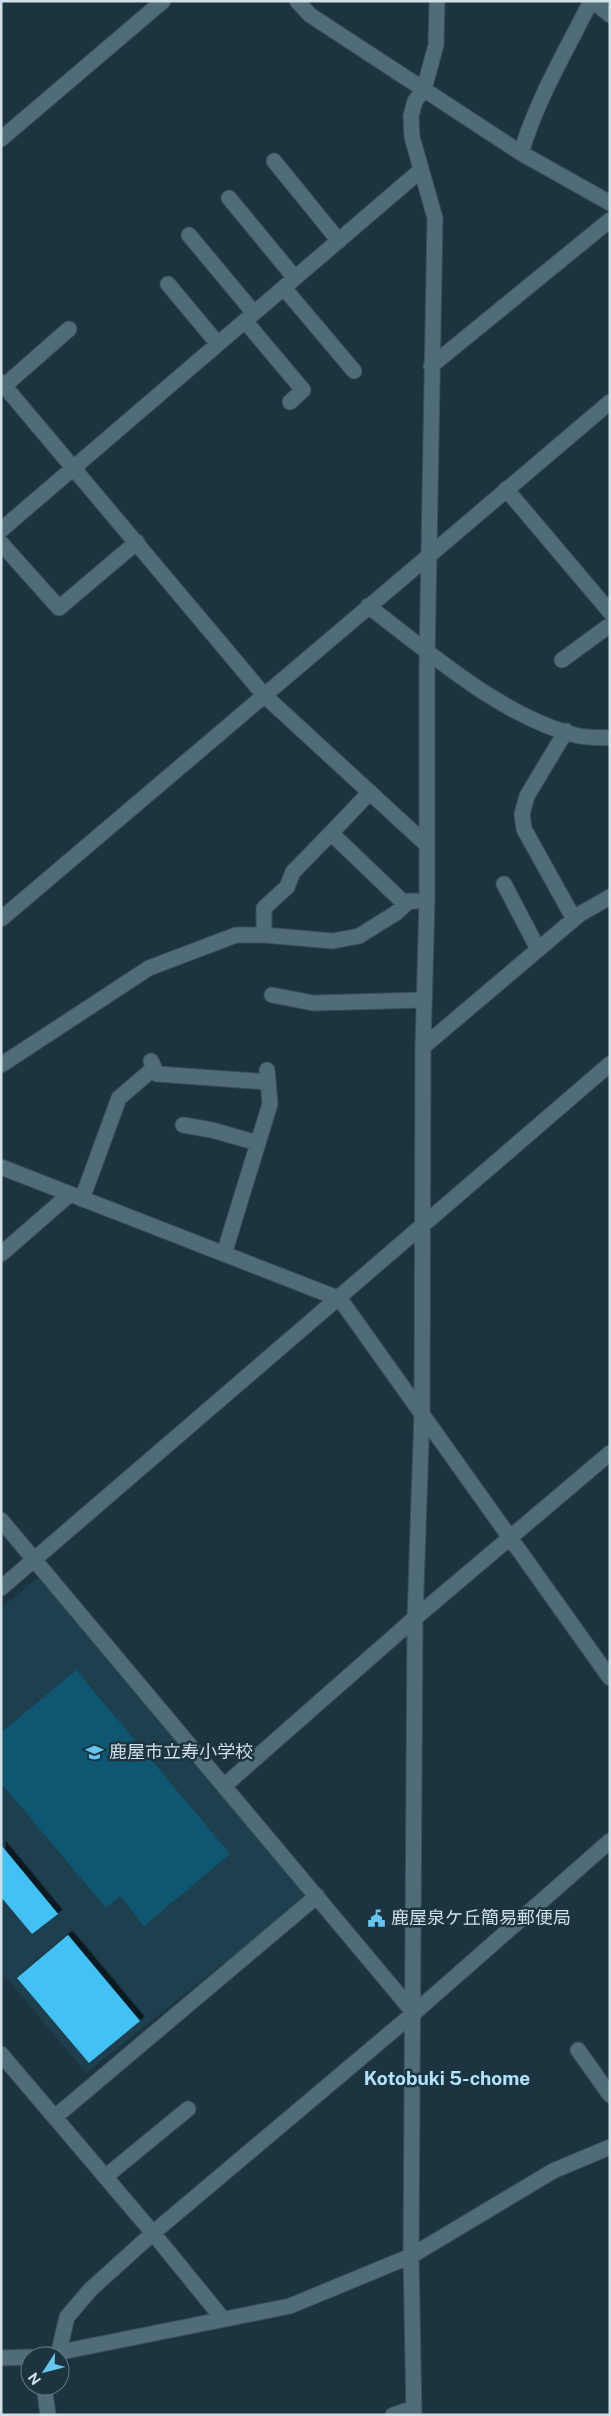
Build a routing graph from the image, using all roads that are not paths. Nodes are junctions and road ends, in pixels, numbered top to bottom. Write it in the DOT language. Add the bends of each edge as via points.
graph roads {
  1 [pos="163,1"];
  2 [pos="297,1"];
  3 [pos="436,1"];
  4 [pos="592,1"];
  5 [pos="610,15"];
  6 [pos="424,89"];
  7 [pos="1,139"];
  8 [pos="521,153"];
  9 [pos="274,161"];
  10 [pos="421,170"];
  11 [pos="230,198"];
  12 [pos="610,203"];
  13 [pos="610,220"];
  14 [pos="189,235"];
  15 [pos="339,240"];
  16 [pos="290,283"];
  17 [pos="168,284"];
  18 [pos="250,317"];
  19 [pos="70,329"];
  20 [pos="218,344"];
  21 [pos="431,366"];
  22 [pos="354,371"];
  23 [pos="3,384"];
  24 [pos="290,402"];
  25 [pos="610,402"];
  26 [pos="74,468"];
  27 [pos="506,490"];
  28 [pos="1,530"];
  29 [pos="137,542"];
  30 [pos="1,543"];
  31 [pos="429,554"];
  32 [pos="368,606"];
  33 [pos="610,612"];
  34 [pos="610,625"];
  35 [pos="427,651"];
  36 [pos="562,660"];
  37 [pos="264,695"];
  38 [pos="566,732"];
  39 [pos="610,738"];
  40 [pos="370,792"];
  41 [pos="331,834"];
  42 [pos="427,844"];
  43 [pos="504,884"];
  44 [pos="610,897"];
  45 [pos="427,900"];
  46 [pos="409,901"];
  47 [pos="1,919"];
  48 [pos="574,919"];
  49 [pos="264,935"];
  50 [pos="538,949"];
  51 [pos="272,995"];
  52 [pos="424,1000"];
  53 [pos="423,1047"];
  54 [pos="610,1064"];
  55 [pos="1,1065"];
  56 [pos="183,1125"];
  57 [pos="258,1142"];
  58 [pos="1,1167"];
  59 [pos="76,1196"];
  60 [pos="423,1224"];
  61 [pos="1,1254"];
  62 [pos="224,1254"];
  63 [pos="340,1298"];
  64 [pos="422,1412"];
  65 [pos="610,1453"];
  66 [pos="1,1520"];
  67 [pos="510,1539"];
  68 [pos="34,1559"];
  69 [pos="1,1588"];
  70 [pos="416,1618"];
  71 [pos="610,1678"];
  72 [pos="224,1786"];
  73 [pos="610,1841"];
  74 [pos="317,1896"];
  75 [pos="414,2013"];
  76 [pos="578,2050"];
  77 [pos="1,2054"];
  78 [pos="610,2095"];
  79 [pos="188,2109"];
  80 [pos="55,2117"];
  81 [pos="610,2147"];
  82 [pos="106,2177"];
  83 [pos="153,2233"];
  84 [pos="411,2256"];
  85 [pos="223,2320"];
  86 [pos="60,2346"];
  87 [pos="70,2349"];
  88 [pos="20,2357"];
  89 [pos="1,2358"];
  90 [pos="45,2396"];
  91 [pos="414,2411"];
  92 [pos="48,2415"];
  93 [pos="393,2415"];
  1 -- 7 [label="street"];
  2 -- 6 [label="street" via="310,15"];
  3 -- 6 [label="street" via="436,44"];
  4 -- 5 [label="street"];
  4 -- 8 [label="street" via="536,110"];
  6 -- 8 [label="street"];
  6 -- 10 [label="street" via="411,116 412,137"];
  8 -- 12 [label="street"];
  9 -- 15 [label="street"];
  10 -- 15 [label="street"];
  10 -- 21 [label="street" via="435,218"];
  11 -- 16 [label="street"];
  13 -- 21 [label="street"];
  14 -- 18 [label="street"];
  15 -- 16 [label="street"];
  16 -- 18 [label="street"];
  16 -- 22 [label="street"];
  17 -- 20 [label="street"];
  18 -- 20 [label="street"];
  18 -- 24 [label="street" via="303,390"];
  19 -- 23 [label="street"];
  20 -- 26 [label="street"];
  21 -- 31 [label="street"];
  23 -- 26 [label="street"];
  25 -- 27 [label="street"];
  26 -- 28 [label="street"];
  26 -- 29 [label="street"];
  27 -- 31 [label="street"];
  27 -- 33 [label="street"];
  29 -- 30 [label="street" via="59,608"];
  29 -- 37 [label="street"];
  31 -- 32 [label="street"];
  31 -- 35 [label="street"];
  32 -- 35 [label="street"];
  32 -- 37 [label="street"];
  34 -- 36 [label="street"];
  35 -- 38 [label="street" via="504,705"];
  35 -- 42 [label="street"];
  37 -- 40 [label="street"];
  37 -- 47 [label="street"];
  38 -- 39 [label="street"];
  38 -- 48 [label="street" via="527,796 522,814 524,829"];
  40 -- 41 [label="street"];
  40 -- 42 [label="street"];
  41 -- 46 [label="street" via="403,902"];
  41 -- 49 [label="street" via="293,872 288,887 264,908"];
  42 -- 45 [label="street"];
  43 -- 50 [label="street"];
  44 -- 48 [label="street"];
  45 -- 46 [label="street"];
  45 -- 52 [label="street"];
  46 -- 49 [label="street" via="359,936 333,941"];
  48 -- 50 [label="street"];
  49 -- 55 [label="street" via="236,935 150,968"];
  50 -- 53 [label="street"];
  51 -- 52 [label="street" via="313,1003"];
  52 -- 53 [label="street"];
  53 -- 60 [label="street"];
  54 -- 60 [label="street"];
  56 -- 57 [label="street"];
  57 -- 59 [label="street" via="270,1104 268,1076 157,1074 152,1063 119,1098"];
  57 -- 62 [label="street"];
  58 -- 59 [label="street"];
  59 -- 61 [label="street"];
  59 -- 62 [label="street"];
  60 -- 63 [label="street"];
  60 -- 64 [label="street"];
  62 -- 63 [label="street"];
  63 -- 64 [label="street"];
  63 -- 68 [label="street"];
  64 -- 67 [label="street"];
  64 -- 70 [label="street"];
  65 -- 67 [label="street"];
  66 -- 68 [label="street"];
  67 -- 70 [label="street"];
  67 -- 71 [label="street"];
  68 -- 69 [label="street"];
  68 -- 72 [label="street"];
  70 -- 72 [label="street"];
  70 -- 75 [label="street"];
  72 -- 74 [label="street"];
  73 -- 75 [label="street"];
  74 -- 75 [label="street"];
  74 -- 80 [label="street"];
  75 -- 83 [label="street"];
  75 -- 84 [label="street"];
  76 -- 78 [label="street"];
  77 -- 80 [label="street"];
  79 -- 82 [label="street"];
  80 -- 82 [label="street"];
  81 -- 84 [label="street" via="553,2172"];
  82 -- 83 [label="street"];
  83 -- 85 [label="street"];
  83 -- 86 [label="street" via="77,2303 64,2325"];
  84 -- 85 [label="street" via="290,2306"];
  84 -- 91 [label="street"];
  85 -- 87 [label="street"];
  88 -- 89 [label="street"];
  90 -- 92 [label="street"];
  91 -- 93 [label="street"];
}
